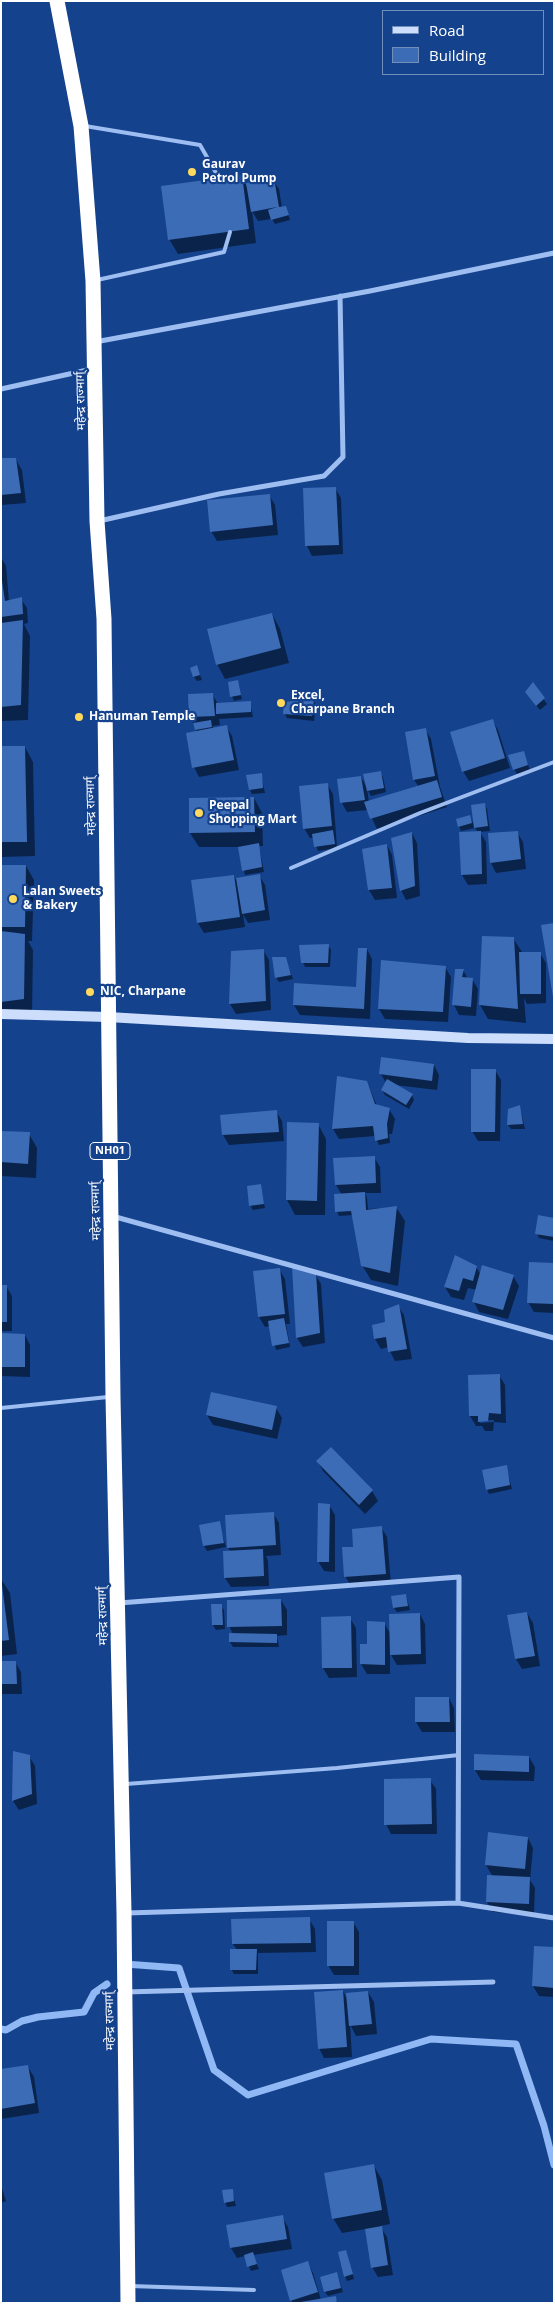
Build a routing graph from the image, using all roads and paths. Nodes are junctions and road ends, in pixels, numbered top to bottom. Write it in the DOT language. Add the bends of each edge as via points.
graph roads {
  1 [pos="57,1"];
  2 [pos="81,126"];
  3 [pos="219,178"];
  4 [pos="230,232"];
  5 [pos="554,253"];
  6 [pos="93,281"];
  7 [pos="340,296"];
  8 [pos="95,342"];
  9 [pos="95,368"];
  10 [pos="1,389"];
  11 [pos="97,521"];
  12 [pos="554,762"];
  13 [pos="291,868"];
  14 [pos="1,1014"];
  15 [pos="108,1017"];
  16 [pos="554,1039"];
  17 [pos="112,1216"];
  18 [pos="554,1338"];
  19 [pos="113,1397"];
  20 [pos="1,1408"];
  21 [pos="118,1603"];
  22 [pos="459,1755"];
  23 [pos="121,1784"];
  24 [pos="458,1903"];
  25 [pos="124,1913"];
  26 [pos="554,1918"];
  27 [pos="493,1982"];
  28 [pos="125,1992"];
  29 [pos="128,2286"];
  30 [pos="254,2290"];
  31 [pos="128,2303"];
  1 -- 2 [label="highway, महेन्द्र राज्मार्ग् / NH01"];
  2 -- 3 [label="lane" via="200,145"];
  2 -- 6 [label="highway, महेन्द्र राज्मार्ग् / NH01"];
  4 -- 6 [label="lane" via="224,252"];
  5 -- 7 [label="street"];
  6 -- 8 [label="highway, महेन्द्र राज्मार्ग् / NH01"];
  7 -- 8 [label="street"];
  7 -- 11 [label="street" via="343,457 324,476 219,494"];
  8 -- 9 [label="highway, महेन्द्र राज्मार्ग् / NH01"];
  9 -- 10 [label="street"];
  9 -- 11 [label="highway, महेन्द्र राज्मार्ग् / NH01"];
  11 -- 15 [label="highway, महेन्द्र राज्मार्ग् / NH01" via="104,619"];
  12 -- 13 [label="lane" via="420,813"];
  14 -- 15 [label="street"];
  15 -- 16 [label="street" via="468,1038"];
  15 -- 17 [label="highway, महेन्द्र राज्मार्ग् / NH01"];
  17 -- 18 [label="street"];
  17 -- 19 [label="highway, महेन्द्र राज्मार्ग् / NH01"];
  19 -- 20 [label="lane"];
  19 -- 21 [label="highway, महेन्द्र राज्मार्ग् / NH01"];
  21 -- 22 [label="street" via="460,1577"];
  21 -- 23 [label="highway, महेन्द्र राज्मार्ग् / NH01"];
  22 -- 23 [label="lane" via="337,1768"];
  22 -- 24 [label="street"];
  23 -- 25 [label="highway, महेन्द्र राज्मार्ग् / NH01"];
  24 -- 25 [label="street"];
  24 -- 26 [label="street"];
  25 -- 28 [label="highway, महेन्द्र राज्मार्ग् / NH01"];
  27 -- 28 [label="street"];
  28 -- 29 [label="highway, महेन्द्र राज्मार्ग् / NH01"];
  29 -- 30 [label="lane"];
  29 -- 31 [label="highway, महेन्द्र राज्मार्ग् / NH01"];
}
